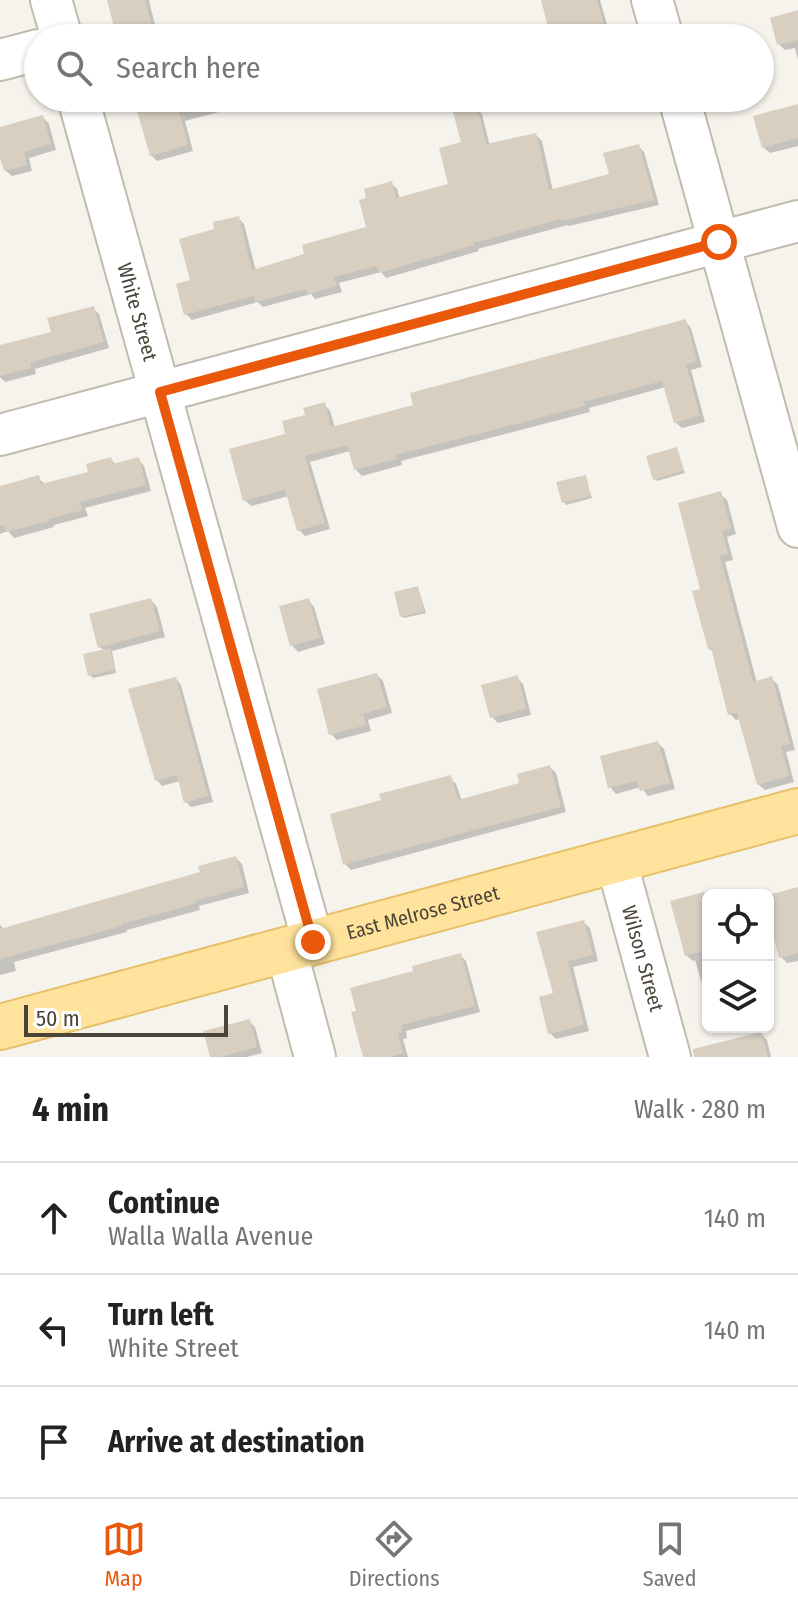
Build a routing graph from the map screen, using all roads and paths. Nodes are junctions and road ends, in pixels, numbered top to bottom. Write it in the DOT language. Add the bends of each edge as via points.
graph roads {
  1 [pos="51,0"];
  2 [pos="652,0"];
  3 [pos="58,24"];
  4 [pos="659,24"];
  5 [pos="24,54"];
  6 [pos="0,60"];
  7 [pos="82,112"];
  8 [pos="683,112"];
  9 [pos="798,221"];
  10 [pos="719,242"];
  11 [pos="160,392"];
  12 [pos="0,435"];
  13 [pos="798,527"];
  14 [pos="798,811"];
  15 [pos="616,860"];
  16 [pos="300,945"];
  17 [pos="0,1027"];
  18 [pos="315,1057"];
  19 [pos="670,1057"];
  1 -- 3 [label="street"];
  2 -- 4 [label="street"];
  5 -- 6 [label="street"];
  7 -- 11 [label="street, White Street"];
  8 -- 10 [label="street"];
  9 -- 10 [label="street"];
  10 -- 11 [label="street"];
  10 -- 13 [label="street"];
  11 -- 12 [label="street"];
  11 -- 16 [label="street, White Street"];
  14 -- 15 [label="main road, East Melrose Street"];
  15 -- 16 [label="main road, East Melrose Street"];
  15 -- 19 [label="street, Wilson Street"];
  16 -- 17 [label="main road, East Melrose Street"];
  16 -- 18 [label="street, White Street"];
}
